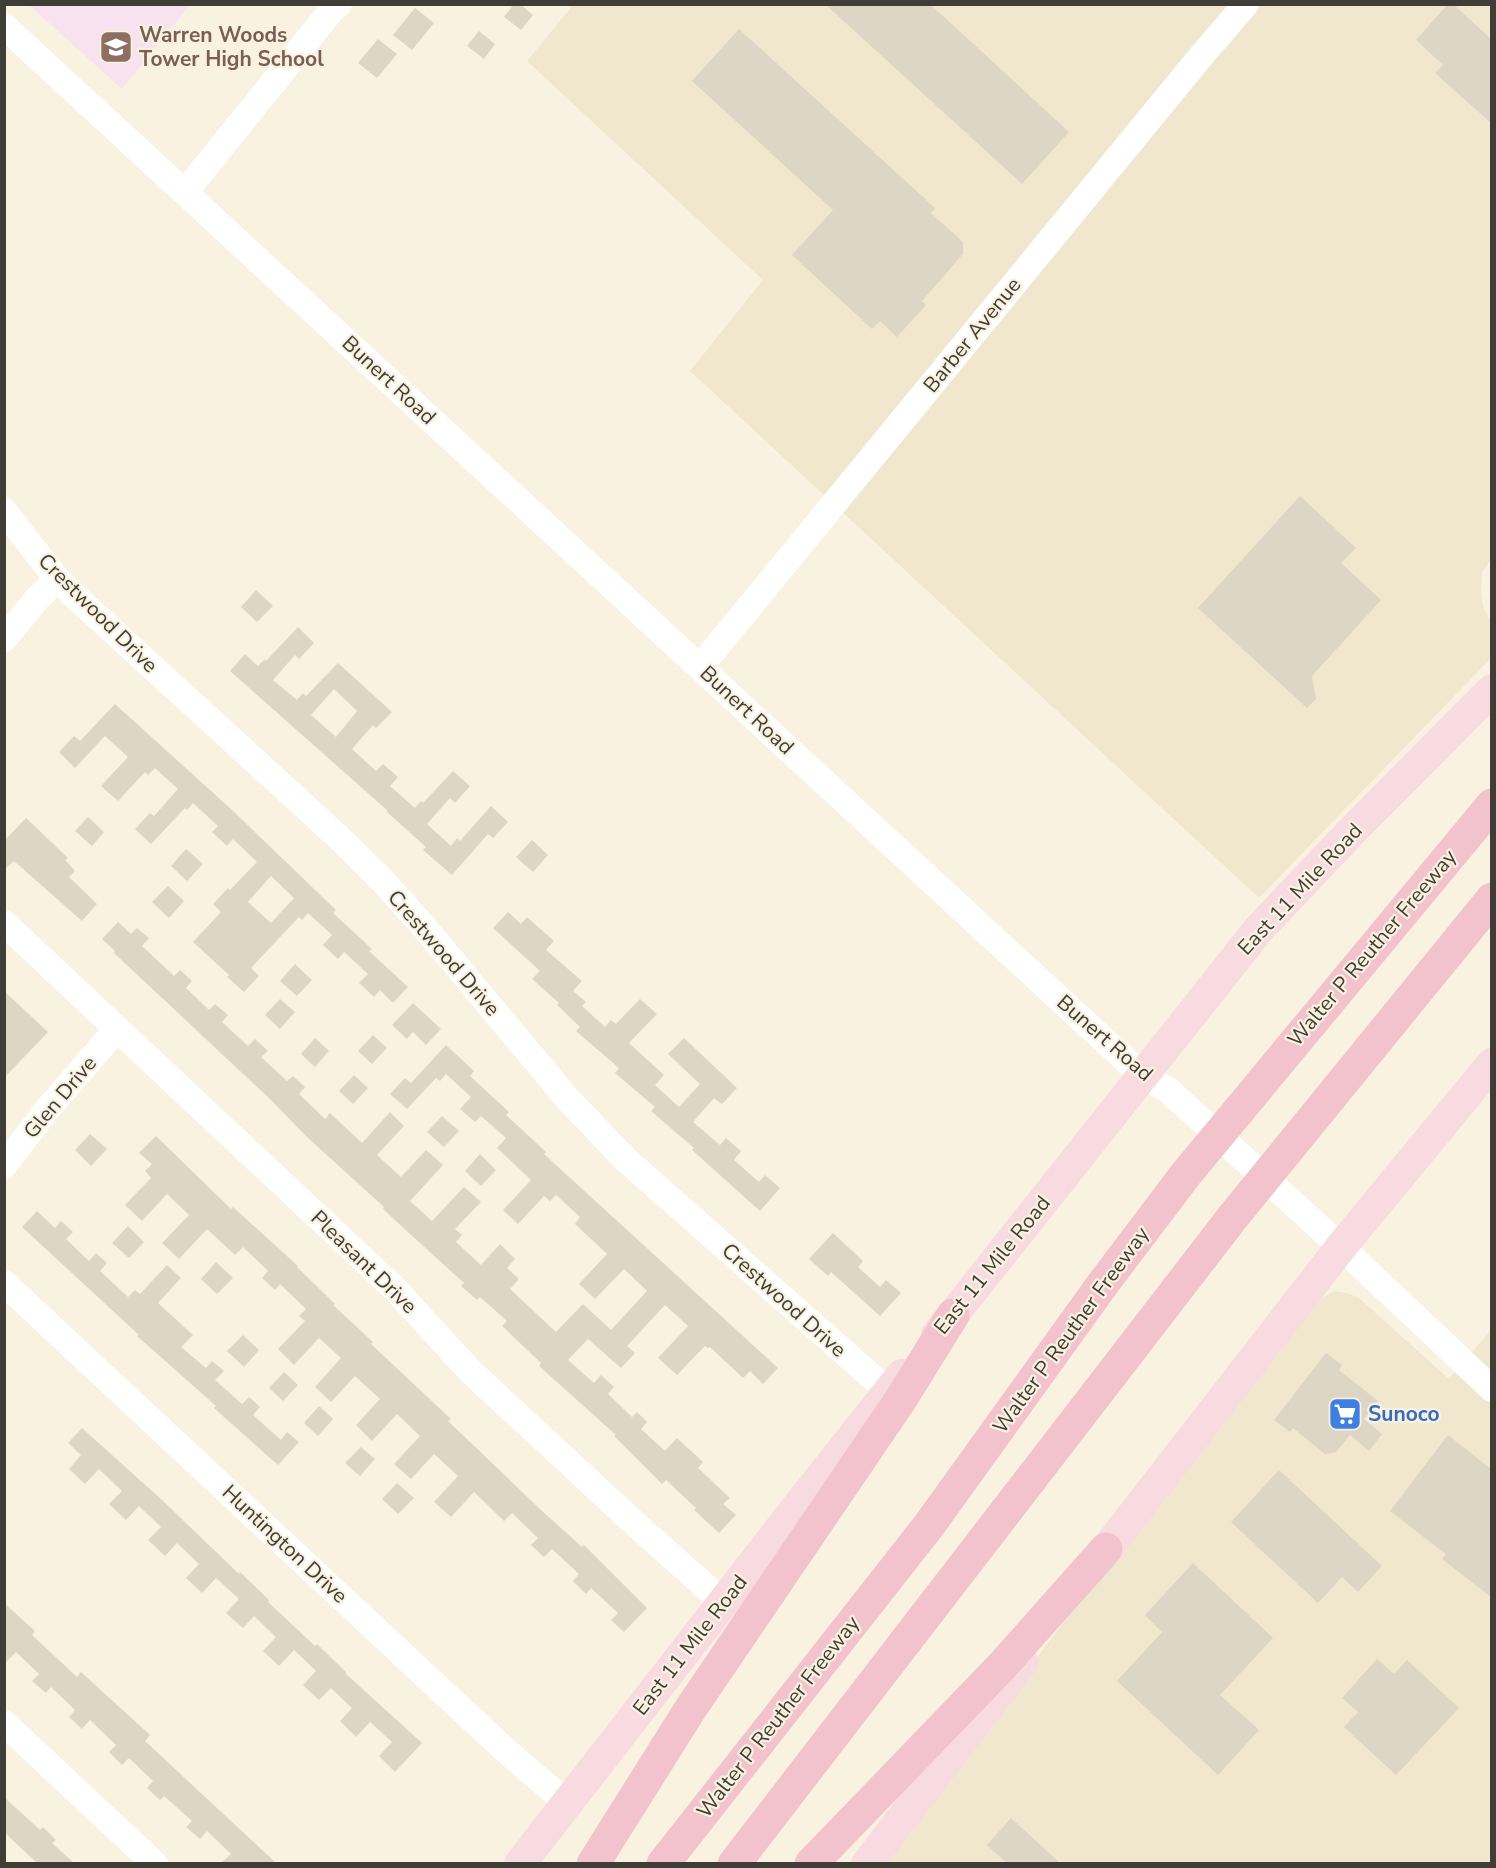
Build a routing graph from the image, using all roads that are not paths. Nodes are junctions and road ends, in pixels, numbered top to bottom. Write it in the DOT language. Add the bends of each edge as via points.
graph roads {
  1 [pos="339,4"];
  2 [pos="1246,4"];
  3 [pos="4,26"];
  4 [pos="185,192"];
  5 [pos="4,511"];
  6 [pos="57,579"];
  7 [pos="4,639"];
  8 [pos="700,667"];
  9 [pos="1491,690"];
  10 [pos="1491,805"];
  11 [pos="1491,899"];
  12 [pos="4,923"];
  13 [pos="117,1029"];
  14 [pos="1491,1064"];
  15 [pos="1155,1082"];
  16 [pos="4,1166"];
  17 [pos="1341,1247"];
  18 [pos="4,1283"];
  19 [pos="953,1316"];
  20 [pos="1491,1389"];
  21 [pos="888,1392"];
  22 [pos="1106,1549"];
  23 [pos="723,1602"];
  24 [pos="4,1723"];
  25 [pos="567,1803"];
  26 [pos="155,1863"];
  27 [pos="520,1863"];
  28 [pos="593,1863"];
  29 [pos="663,1863"];
  30 [pos="734,1863"];
  31 [pos="812,1863"];
  32 [pos="867,1863"];
  1 -- 4 [label="street"];
  2 -- 8 [label="street, Barber Avenue"];
  3 -- 4 [label="street, Bunert Road"];
  4 -- 8 [label="street, Bunert Road"];
  5 -- 6 [label="street, Crestwood Drive"];
  6 -- 7 [label="street"];
  6 -- 21 [label="street, Crestwood Drive" via="380,878 566,1097 625,1159"];
  8 -- 15 [label="street, Bunert Road"];
  9 -- 15 [label="main road, East 11 Mile Road" via="1259,929"];
  10 -- 29 [label="highway, Walter P Reuther Freeway" via="1186,1174 930,1524"];
  11 -- 30 [label="highway" via="1232,1218"];
  12 -- 13 [label="street, Pleasant Drive"];
  13 -- 16 [label="street, Glen Drive"];
  13 -- 23 [label="street, Pleasant Drive" via="395,1289 470,1371"];
  14 -- 17 [label="main road"];
  15 -- 17 [label="street, Bunert Road"];
  15 -- 19 [label="main road, East 11 Mile Road"];
  17 -- 20 [label="street, Bunert Road"];
  17 -- 22 [label="main road"];
  18 -- 25 [label="street, Huntington Drive" via="504,1749"];
  19 -- 21 [label="main road, East 11 Mile Road"];
  19 -- 28 [label="highway" via="691,1708"];
  21 -- 23 [label="main road, East 11 Mile Road"];
  22 -- 31 [label="highway" via="1002,1666"];
  22 -- 32 [label="main road"];
  23 -- 25 [label="main road, East 11 Mile Road"];
  24 -- 26 [label="street"];
  25 -- 27 [label="main road, East 11 Mile Road"];
}
